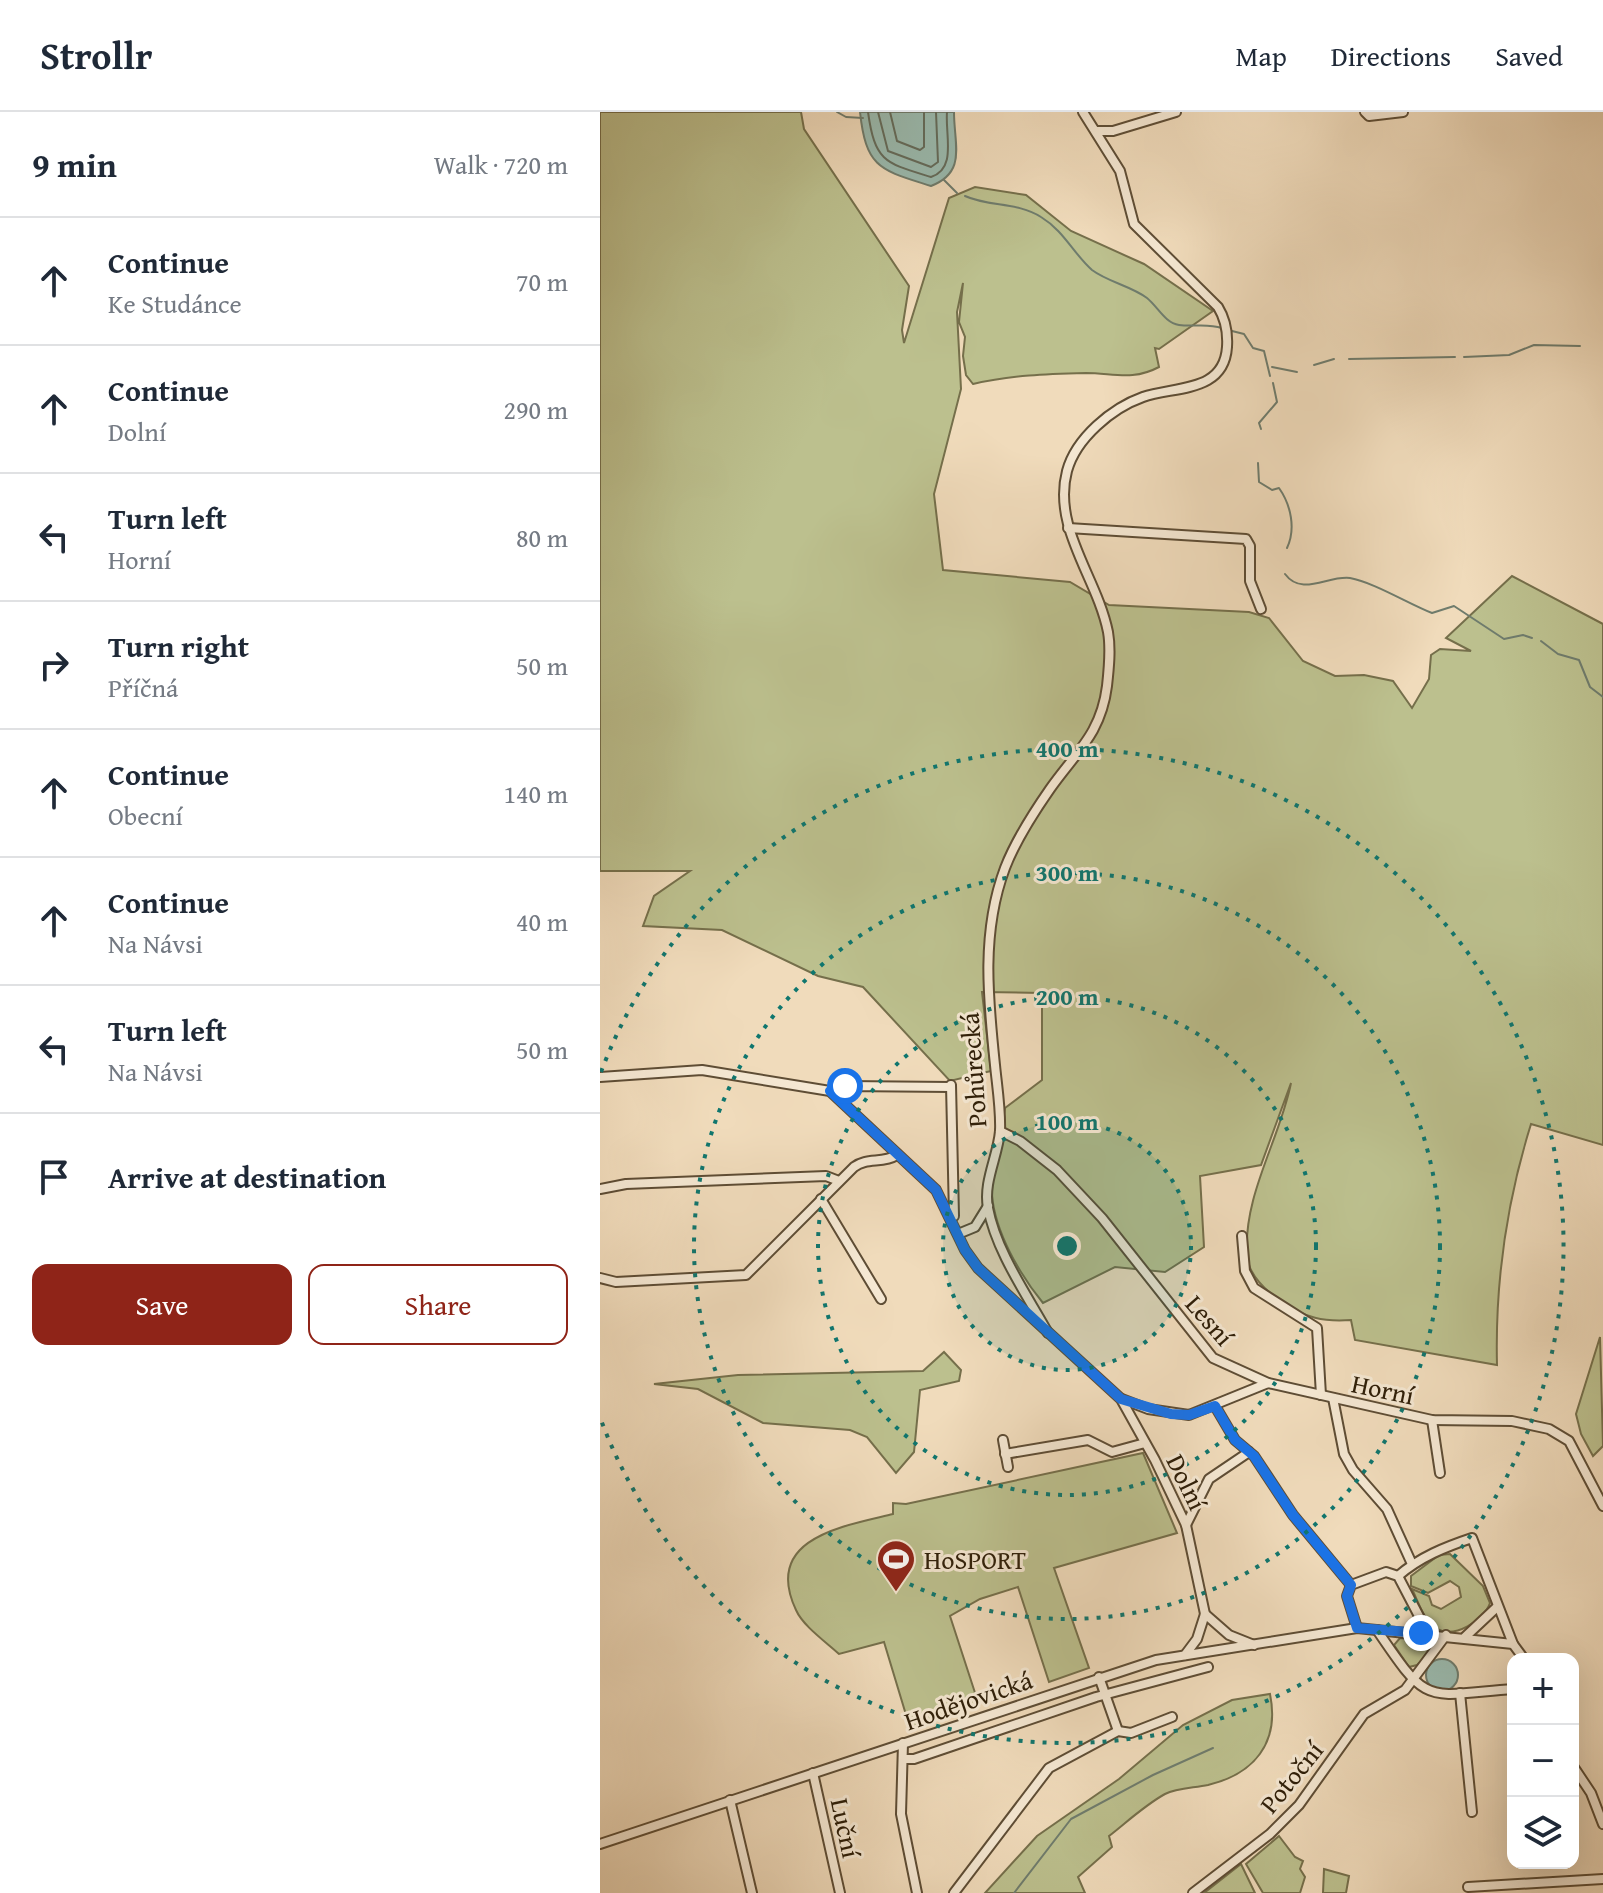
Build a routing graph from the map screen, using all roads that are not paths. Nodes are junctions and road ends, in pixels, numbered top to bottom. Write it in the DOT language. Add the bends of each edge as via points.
graph roads {
  1 [pos="1083,112"];
  2 [pos="1176,112"];
  3 [pos="1365,112"];
  4 [pos="1403,112"];
  5 [pos="1096,131"];
  6 [pos="1068,528"];
  7 [pos="1261,609"];
  8 [pos="600,1077"];
  9 [pos="830,1091"];
  10 [pos="1000,1131"];
  11 [pos="897,1155"];
  12 [pos="839,1181"];
  13 [pos="600,1189"];
  14 [pos="821,1199"];
  15 [pos="988,1205"];
  16 [pos="954,1222"];
  17 [pos="958,1234"];
  18 [pos="1242,1236"];
  19 [pos="600,1278"];
  20 [pos="881,1299"];
  21 [pos="1048,1333"];
  22 [pos="1268,1383"];
  23 [pos="1321,1395"];
  24 [pos="1333,1398"];
  25 [pos="1121,1399"];
  26 [pos="1215,1406"];
  27 [pos="1432,1420"];
  28 [pos="1003,1440"];
  29 [pos="1145,1443"];
  30 [pos="1249,1452"];
  31 [pos="1005,1454"];
  32 [pos="1008,1467"];
  33 [pos="1440,1473"];
  34 [pos="1603,1506"];
  35 [pos="1186,1525"];
  36 [pos="1412,1564"];
  37 [pos="1398,1576"];
  38 [pos="1351,1585"];
  39 [pos="1497,1607"];
  40 [pos="1205,1614"];
  41 [pos="1357,1628"];
  42 [pos="1377,1630"];
  43 [pos="1421,1633"];
  44 [pos="1446,1635"];
  45 [pos="1465,1637"];
  46 [pos="1513,1644"];
  47 [pos="1255,1646"];
  48 [pos="1520,1653"];
  49 [pos="1185,1655"];
  50 [pos="1208,1667"];
  51 [pos="1099,1677"];
  52 [pos="1411,1681"];
  53 [pos="1507,1689"];
  54 [pos="1460,1693"];
  55 [pos="1105,1695"];
  56 [pos="1035,1699"];
  57 [pos="1038,1717"];
  58 [pos="1172,1717"];
  59 [pos="1118,1731"];
  60 [pos="903,1743"];
  61 [pos="905,1759"];
  62 [pos="813,1773"];
  63 [pos="1579,1775"];
  64 [pos="730,1800"];
  65 [pos="1472,1812"];
  66 [pos="1603,1824"];
  67 [pos="600,1844"];
  68 [pos="1603,1879"];
  69 [pos="1468,1887"];
  70 [pos="752,1893"];
  71 [pos="840,1893"];
  72 [pos="917,1893"];
  73 [pos="954,1893"];
  74 [pos="1193,1893"];
  1 -- 5 [label="street"];
  2 -- 5 [label="street"];
  3 -- 4 [label="street"];
  5 -- 6 [label="street, Pohůrecká" via="1120,171 1134,224 1218,307 1227,330 1222,369 1204,384 1140,398 1098,424 1079,447 1068,469 1063,499"];
  6 -- 7 [label="street" via="1246,539 1250,581"];
  6 -- 10 [label="street, Pohůrecká" via="1108,633 1107,689 1091,738 1049,790 1006,867 990,932 988,1004"];
  8 -- 9 [label="street" via="702,1070"];
  9 -- 11 [label="street, Dolní"];
  9 -- 16 [label="street" via="845,1086 951,1086"];
  10 -- 15 [label="street, Pohůrecká"];
  10 -- 22 [label="street, Lesní" via="1057,1170 1213,1358"];
  11 -- 12 [label="street" via="859,1163"];
  11 -- 16 [label="street, Dolní" via="936,1190"];
  12 -- 13 [label="street" via="826,1176"];
  12 -- 14 [label="street"];
  14 -- 19 [label="street" via="746,1275 616,1282"];
  14 -- 20 [label="street"];
  15 -- 17 [label="street" via="975,1227"];
  15 -- 21 [label="street" via="1007,1255"];
  16 -- 17 [label="street, Dolní"];
  17 -- 21 [label="street, Dolní" via="978,1268"];
  18 -- 23 [label="street" via="1245,1271 1254,1288 1317,1328"];
  21 -- 25 [label="street, Dolní"];
  22 -- 23 [label="street, Horní"];
  22 -- 26 [label="street"];
  23 -- 24 [label="street, Horní"];
  24 -- 27 [label="street, Horní"];
  24 -- 36 [label="street" via="1344,1454 1387,1509"];
  25 -- 26 [label="street" via="1171,1414 1189,1415"];
  25 -- 29 [label="street, Dolní"];
  26 -- 30 [label="street" via="1235,1440"];
  27 -- 33 [label="street"];
  27 -- 34 [label="street, Horní" via="1512,1421 1559,1434 1569,1441"];
  28 -- 31 [label="street"];
  29 -- 31 [label="street" via="1112,1452 1088,1440"];
  29 -- 35 [label="street, Dolní"];
  30 -- 35 [label="street" via="1209,1479"];
  30 -- 38 [label="street"];
  31 -- 32 [label="street"];
  35 -- 40 [label="street, Dolní"];
  36 -- 37 [label="street"];
  36 -- 39 [label="street" via="1472,1538"];
  37 -- 38 [label="street" via="1386,1572"];
  37 -- 43 [label="street" via="1421,1620"];
  38 -- 41 [label="street" via="1347,1596"];
  39 -- 45 [label="street"];
  39 -- 46 [label="street"];
  40 -- 47 [label="street" via="1229,1635"];
  40 -- 49 [label="street"];
  41 -- 42 [label="street, Hodějovická"];
  41 -- 47 [label="street, Hodějovická"];
  42 -- 43 [label="street, Hodějovická"];
  42 -- 52 [label="street"];
  43 -- 44 [label="street, Hodějovická"];
  44 -- 45 [label="street, Hodějovická"];
  44 -- 52 [label="street, Potoční"];
  45 -- 46 [label="street, Hodějovická"];
  46 -- 48 [label="street"];
  47 -- 49 [label="street, Hodějovická"];
  49 -- 51 [label="street, Hodějovická"];
  50 -- 55 [label="street" via="1196,1666"];
  51 -- 55 [label="street"];
  51 -- 56 [label="street, Hodějovická"];
  52 -- 54 [label="street" via="1427,1692"];
  52 -- 74 [label="street, Potoční" via="1364,1714 1299,1805 1270,1834"];
  53 -- 54 [label="street"];
  54 -- 65 [label="street"];
  55 -- 57 [label="street"];
  55 -- 59 [label="street"];
  56 -- 57 [label="street"];
  56 -- 60 [label="street, Hodějovická"];
  57 -- 61 [label="street"];
  58 -- 59 [label="street" via="1131,1733"];
  59 -- 73 [label="street" via="1049,1768"];
  60 -- 61 [label="street"];
  60 -- 62 [label="street, Hodějovická"];
  61 -- 72 [label="street" via="901,1814"];
  62 -- 64 [label="street, Hodějovická"];
  62 -- 71 [label="street, Luční"];
  63 -- 66 [label="street"];
  64 -- 67 [label="street, Hodějovická"];
  64 -- 70 [label="street"];
  68 -- 69 [label="street"];
}
